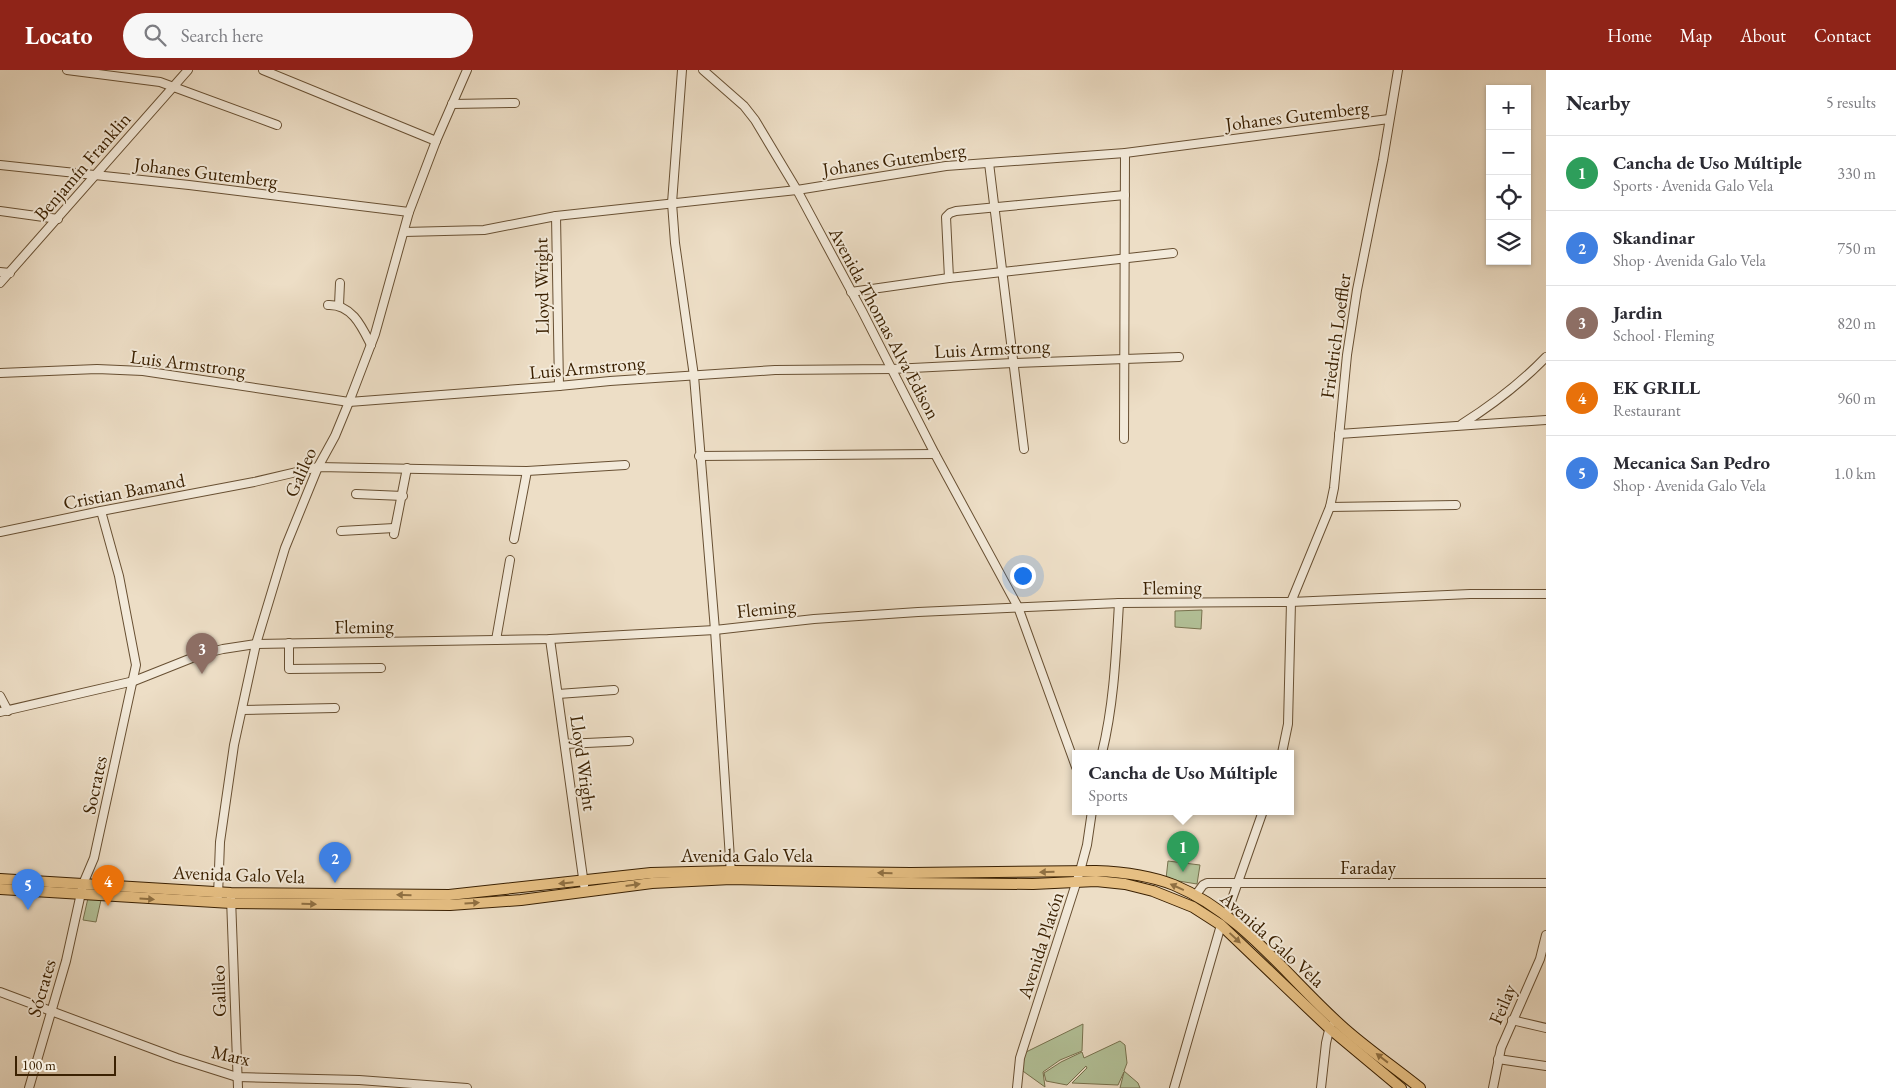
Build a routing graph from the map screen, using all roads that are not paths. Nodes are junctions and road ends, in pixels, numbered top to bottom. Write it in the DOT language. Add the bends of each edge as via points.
graph roads {
  1 [pos="67,70"];
  2 [pos="188,70"];
  3 [pos="263,70"];
  4 [pos="467,70"];
  5 [pos="682,70"];
  6 [pos="703,70"];
  7 [pos="1398,70"];
  8 [pos="173,86"];
  9 [pos="515,103"];
  10 [pos="452,104"];
  11 [pos="1389,119"];
  12 [pos="277,125"];
  13 [pos="436,141"];
  14 [pos="1125,153"];
  15 [pos="989,163"];
  16 [pos="0,165"];
  17 [pos="96,176"];
  18 [pos="797,190"];
  19 [pos="1125,195"];
  20 [pos="672,203"];
  21 [pos="994,208"];
  22 [pos="0,211"];
  23 [pos="409,212"];
  24 [pos="556,216"];
  25 [pos="58,219"];
  26 [pos="404,232"];
  27 [pos="1173,253"];
  28 [pos="1125,258"];
  29 [pos="0,272"];
  30 [pos="10,272"];
  31 [pos="1002,272"];
  32 [pos="949,278"];
  33 [pos="0,283"];
  34 [pos="340,283"];
  35 [pos="851,292"];
  36 [pos="328,305"];
  37 [pos="339,305"];
  38 [pos="371,345"];
  39 [pos="1179,357"];
  40 [pos="1546,357"];
  41 [pos="1124,359"];
  42 [pos="1013,363"];
  43 [pos="892,369"];
  44 [pos="0,373"];
  45 [pos="694,376"];
  46 [pos="559,386"];
  47 [pos="349,402"];
  48 [pos="1546,420"];
  49 [pos="1460,425"];
  50 [pos="1339,434"];
  51 [pos="1124,440"];
  52 [pos="1024,449"];
  53 [pos="935,454"];
  54 [pos="699,456"];
  55 [pos="625,465"];
  56 [pos="318,467"];
  57 [pos="408,468"];
  58 [pos="527,470"];
  59 [pos="356,494"];
  60 [pos="403,496"];
  61 [pos="1456,505"];
  62 [pos="1330,507"];
  63 [pos="101,511"];
  64 [pos="341,531"];
  65 [pos="0,532"];
  66 [pos="514,539"];
  67 [pos="510,560"];
  68 [pos="1546,594"];
  69 [pos="1291,602"];
  70 [pos="1120,603"];
  71 [pos="1018,608"];
  72 [pos="715,630"];
  73 [pos="550,639"];
  74 [pos="496,640"];
  75 [pos="289,643"];
  76 [pos="256,644"];
  77 [pos="380,668"];
  78 [pos="134,681"];
  79 [pos="614,690"];
  80 [pos="558,694"];
  81 [pos="0,696"];
  82 [pos="335,708"];
  83 [pos="242,710"];
  84 [pos="4,711"];
  85 [pos="629,742"];
  86 [pos="565,744"];
  87 [pos="1103,750"];
  88 [pos="1283,750"];
  89 [pos="1072,756"];
  90 [pos="1091,815"];
  91 [pos="1262,815"];
  92 [pos="1080,871"];
  93 [pos="731,875"];
  94 [pos="911,878"];
  95 [pos="0,879"];
  96 [pos="1077,882"];
  97 [pos="1237,883"];
  98 [pos="1546,883"];
  99 [pos="83,884"];
  100 [pos="584,887"];
  101 [pos="0,889"];
  102 [pos="338,894"];
  103 [pos="81,895"];
  104 [pos="1195,896"];
  105 [pos="218,897"];
  106 [pos="231,898"];
  107 [pos="450,900"];
  108 [pos="338,905"];
  109 [pos="1223,921"];
  110 [pos="1546,935"];
  111 [pos="0,992"];
  112 [pos="51,1011"];
  113 [pos="1333,1017"];
  114 [pos="1512,1020"];
  115 [pos="1329,1028"];
  116 [pos="1546,1028"];
  117 [pos="1498,1059"];
  118 [pos="1546,1066"];
  119 [pos="237,1077"];
  120 [pos="359,1084"];
  121 [pos="440,1087"];
  122 [pos="29,1088"];
  123 [pos="238,1088"];
  124 [pos="467,1088"];
  125 [pos="1016,1088"];
  126 [pos="1174,1088"];
  127 [pos="1321,1088"];
  128 [pos="1401,1088"];
  129 [pos="1420,1088"];
  130 [pos="1493,1088"];
  1 -- 8 [label="street"];
  2 -- 8 [label="street, Benjamín Franklin"];
  3 -- 13 [label="street"];
  4 -- 10 [label="street, Galileo"];
  5 -- 20 [label="street"];
  6 -- 18 [label="street, Avenida Thomas Alva Edison" via="755,120"];
  7 -- 11 [label="street, Friedrich Loeffler"];
  8 -- 12 [label="street"];
  8 -- 17 [label="street, Benjamín Franklin"];
  9 -- 10 [label="street"];
  10 -- 13 [label="street, Galileo"];
  11 -- 14 [label="street, Johanes Gutemberg"];
  11 -- 50 [label="street, Friedrich Loeffler" via="1357,290"];
  13 -- 23 [label="street, Galileo"];
  14 -- 15 [label="street, Johanes Gutemberg"];
  14 -- 19 [label="street"];
  15 -- 18 [label="street, Johanes Gutemberg" via="946,166"];
  15 -- 21 [label="street"];
  16 -- 17 [label="street, Johanes Gutemberg"];
  17 -- 23 [label="street, Johanes Gutemberg"];
  17 -- 25 [label="street, Benjamín Franklin"];
  18 -- 20 [label="street, Johanes Gutemberg"];
  18 -- 35 [label="street, Avenida Thomas Alva Edison"];
  19 -- 21 [label="street"];
  19 -- 28 [label="street"];
  20 -- 24 [label="street, Johanes Gutemberg"];
  20 -- 45 [label="street"];
  21 -- 31 [label="street"];
  21 -- 32 [label="street" via="956,211 946,217"];
  22 -- 25 [label="street"];
  23 -- 26 [label="street, Galileo"];
  24 -- 26 [label="street, Johanes Gutemberg" via="484,230"];
  24 -- 46 [label="street, Lloyd Wright"];
  25 -- 30 [label="street, Benjamín Franklin"];
  26 -- 38 [label="street, Galileo"];
  27 -- 28 [label="street"];
  28 -- 31 [label="street"];
  28 -- 41 [label="street"];
  29 -- 30 [label="street"];
  30 -- 33 [label="street, Benjamín Franklin"];
  31 -- 32 [label="street"];
  31 -- 42 [label="street"];
  32 -- 35 [label="street"];
  34 -- 37 [label="street"];
  35 -- 43 [label="street, Avenida Thomas Alva Edison"];
  36 -- 37 [label="street"];
  37 -- 38 [label="street" via="358,321"];
  38 -- 47 [label="street, Galileo"];
  39 -- 41 [label="street, Luis Armstrong"];
  40 -- 49 [label="street" via="1502,396"];
  41 -- 42 [label="street, Luis Armstrong"];
  41 -- 51 [label="street"];
  42 -- 43 [label="street, Luis Armstrong"];
  42 -- 52 [label="street"];
  43 -- 45 [label="street, Luis Armstrong" via="775,370"];
  43 -- 53 [label="street, Avenida Thomas Alva Edison"];
  44 -- 47 [label="street, Luis Armstrong" via="97,369 143,371"];
  45 -- 46 [label="street, Luis Armstrong"];
  45 -- 54 [label="street"];
  46 -- 47 [label="street, Luis Armstrong"];
  47 -- 56 [label="street, Galileo"];
  48 -- 49 [label="street"];
  49 -- 50 [label="street"];
  50 -- 62 [label="street, Friedrich Loeffler"];
  53 -- 54 [label="street"];
  53 -- 71 [label="street, Avenida Thomas Alva Edison"];
  54 -- 72 [label="street"];
  55 -- 58 [label="street, Cristian Bamand"];
  56 -- 57 [label="street, Cristian Bamand"];
  56 -- 63 [label="street, Cristian Bamand"];
  56 -- 76 [label="street, Galileo" via="286,548"];
  57 -- 58 [label="street, Cristian Bamand"];
  57 -- 60 [label="street"];
  58 -- 66 [label="street"];
  59 -- 60 [label="street"];
  60 -- 64 [label="street" via="394,531"];
  61 -- 62 [label="street"];
  62 -- 69 [label="street, Friedrich Loeffler"];
  63 -- 65 [label="street, Cristian Bamand"];
  63 -- 78 [label="street, Socrates" via="119,576 136,665"];
  67 -- 74 [label="street"];
  68 -- 69 [label="street, Fleming"];
  69 -- 70 [label="street, Fleming"];
  69 -- 88 [label="street" via="1288,724"];
  70 -- 71 [label="street, Fleming"];
  70 -- 87 [label="street" via="1114,690"];
  71 -- 72 [label="street, Fleming" via="814,619"];
  71 -- 89 [label="street, Avenida Thomas Alva Edison"];
  72 -- 73 [label="street, Fleming"];
  72 -- 93 [label="street"];
  73 -- 74 [label="street, Fleming"];
  73 -- 80 [label="street, Lloyd Wright"];
  74 -- 75 [label="street, Fleming"];
  75 -- 76 [label="street, Fleming"];
  75 -- 77 [label="street" via="289,669"];
  76 -- 78 [label="street, Fleming" via="202,654"];
  76 -- 83 [label="street, Galileo"];
  78 -- 84 [label="street, Fleming"];
  78 -- 99 [label="street, Socrates" via="94,858"];
  79 -- 80 [label="street"];
  80 -- 86 [label="street, Lloyd Wright"];
  81 -- 84 [label="street"];
  82 -- 83 [label="street"];
  83 -- 105 [label="street, Galileo" via="220,842"];
  85 -- 86 [label="street"];
  86 -- 100 [label="street, Lloyd Wright"];
  90 -- 92 [label="street, Avenida Platón"];
  91 -- 97 [label="street"];
  92 -- 94 [label="main road, Avenida Galo Vela, one-way"];
  92 -- 96 [label="street, Avenida Platón"];
  104 -- 92 [label="main road, Avenida Galo Vela, one-way" via="1141,876 1111,871"];
  93 -- 94 [label="main road, Avenida Galo Vela"];
  93 -- 100 [label="main road, Avenida Galo Vela" via="651,873"];
  94 -- 96 [label="main road, Avenida Galo Vela"];
  95 -- 99 [label="main road, Avenida Galo Vela"];
  96 -- 109 [label="main road, Avenida Galo Vela" via="1125,884 1153,891"];
  96 -- 125 [label="street, Avenida Platón" via="1020,1058"];
  97 -- 98 [label="street, Faraday"];
  97 -- 104 [label="street, Faraday" via="1207,882"];
  97 -- 109 [label="street"];
  99 -- 103 [label="street, Socrates"];
  99 -- 105 [label="main road, Avenida Galo Vela"];
  100 -- 107 [label="main road, Avenida Galo Vela" via="521,900"];
  101 -- 103 [label="main road, Avenida Galo Vela"];
  102 -- 106 [label="main road, Avenida Galo Vela"];
  107 -- 102 [label="main road, Avenida Galo Vela, one-way"];
  102 -- 108 [label="main road"];
  103 -- 105 [label="main road, Avenida Galo Vela, one-way"];
  103 -- 112 [label="street, Sócrates"];
  104 -- 109 [label="main road, Avenida Galo Vela"];
  105 -- 106 [label="main road, Avenida Galo Vela"];
  106 -- 108 [label="main road, Avenida Galo Vela, one-way"];
  106 -- 119 [label="street, Galileo"];
  107 -- 108 [label="main road, Avenida Galo Vela"];
  109 -- 113 [label="main road, Avenida Galo Vela" via="1247,934"];
  109 -- 115 [label="main road, Avenida Galo Vela, one-way"];
  109 -- 126 [label="street"];
  110 -- 114 [label="street, Feilay" via="1540,959"];
  111 -- 112 [label="street, Marx"];
  112 -- 119 [label="street, Marx"];
  112 -- 122 [label="street, Sócrates"];
  113 -- 115 [label="street"];
  129 -- 113 [label="main road, Avenida Galo Vela, one-way"];
  114 -- 116 [label="street"];
  114 -- 117 [label="street, Feilay"];
  115 -- 127 [label="street"];
  115 -- 128 [label="main road, Avenida Galo Vela"];
  117 -- 118 [label="street"];
  117 -- 130 [label="street, Feilay"];
  119 -- 120 [label="street, Marx"];
  119 -- 123 [label="street, Galileo"];
  120 -- 121 [label="street, Marx"];
  121 -- 124 [label="street, Marx"];
}
